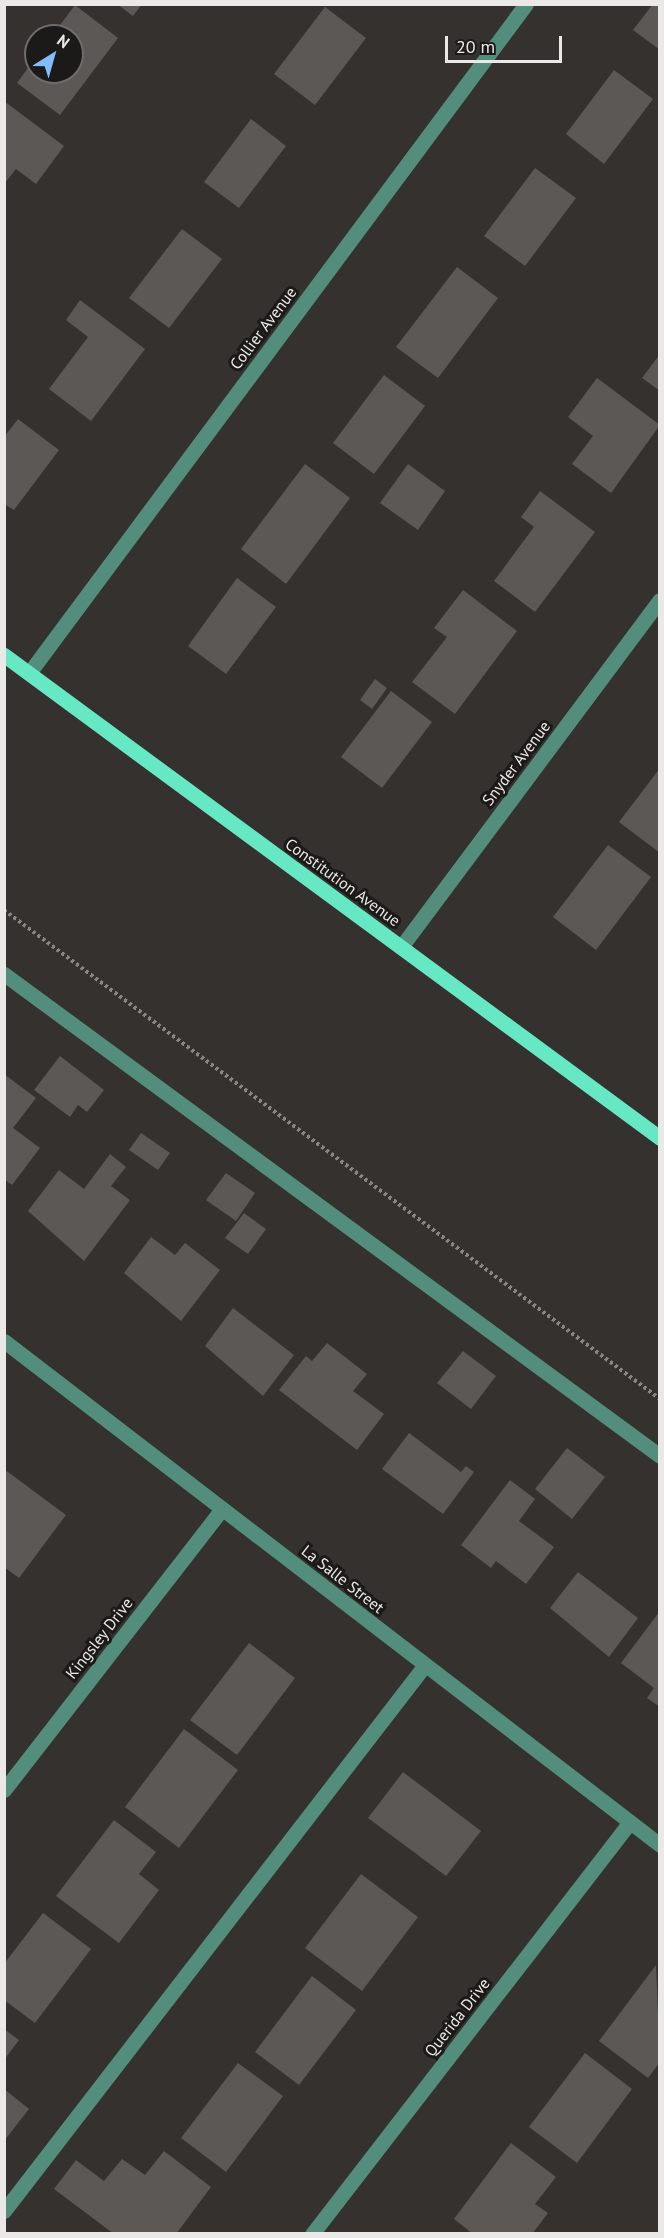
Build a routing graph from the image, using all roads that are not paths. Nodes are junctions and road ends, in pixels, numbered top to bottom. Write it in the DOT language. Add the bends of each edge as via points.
graph roads {
  1 [pos="526,4"];
  2 [pos="660,600"];
  3 [pos="4,655"];
  4 [pos="28,673"];
  5 [pos="401,947"];
  6 [pos="4,974"];
  7 [pos="660,1138"];
  8 [pos="7,1347"];
  9 [pos="660,1456"];
  10 [pos="222,1509"];
  11 [pos="426,1665"];
  12 [pos="4,1790"];
  13 [pos="630,1822"];
  14 [pos="660,1845"];
  15 [pos="4,2211"];
  16 [pos="312,2234"];
  1 -- 4 [label="street, Collier Avenue"];
  2 -- 5 [label="street, Snyder Avenue"];
  3 -- 4 [label="main road, Constitution Avenue"];
  4 -- 5 [label="main road, Constitution Avenue"];
  5 -- 7 [label="main road, Constitution Avenue"];
  6 -- 9 [label="street"];
  8 -- 10 [label="street, La Salle Street"];
  10 -- 11 [label="street, La Salle Street"];
  10 -- 12 [label="street, Kingsley Drive"];
  11 -- 13 [label="street, La Salle Street"];
  11 -- 15 [label="street"];
  13 -- 14 [label="street, La Salle Street"];
  13 -- 16 [label="street, Querida Drive"];
}
